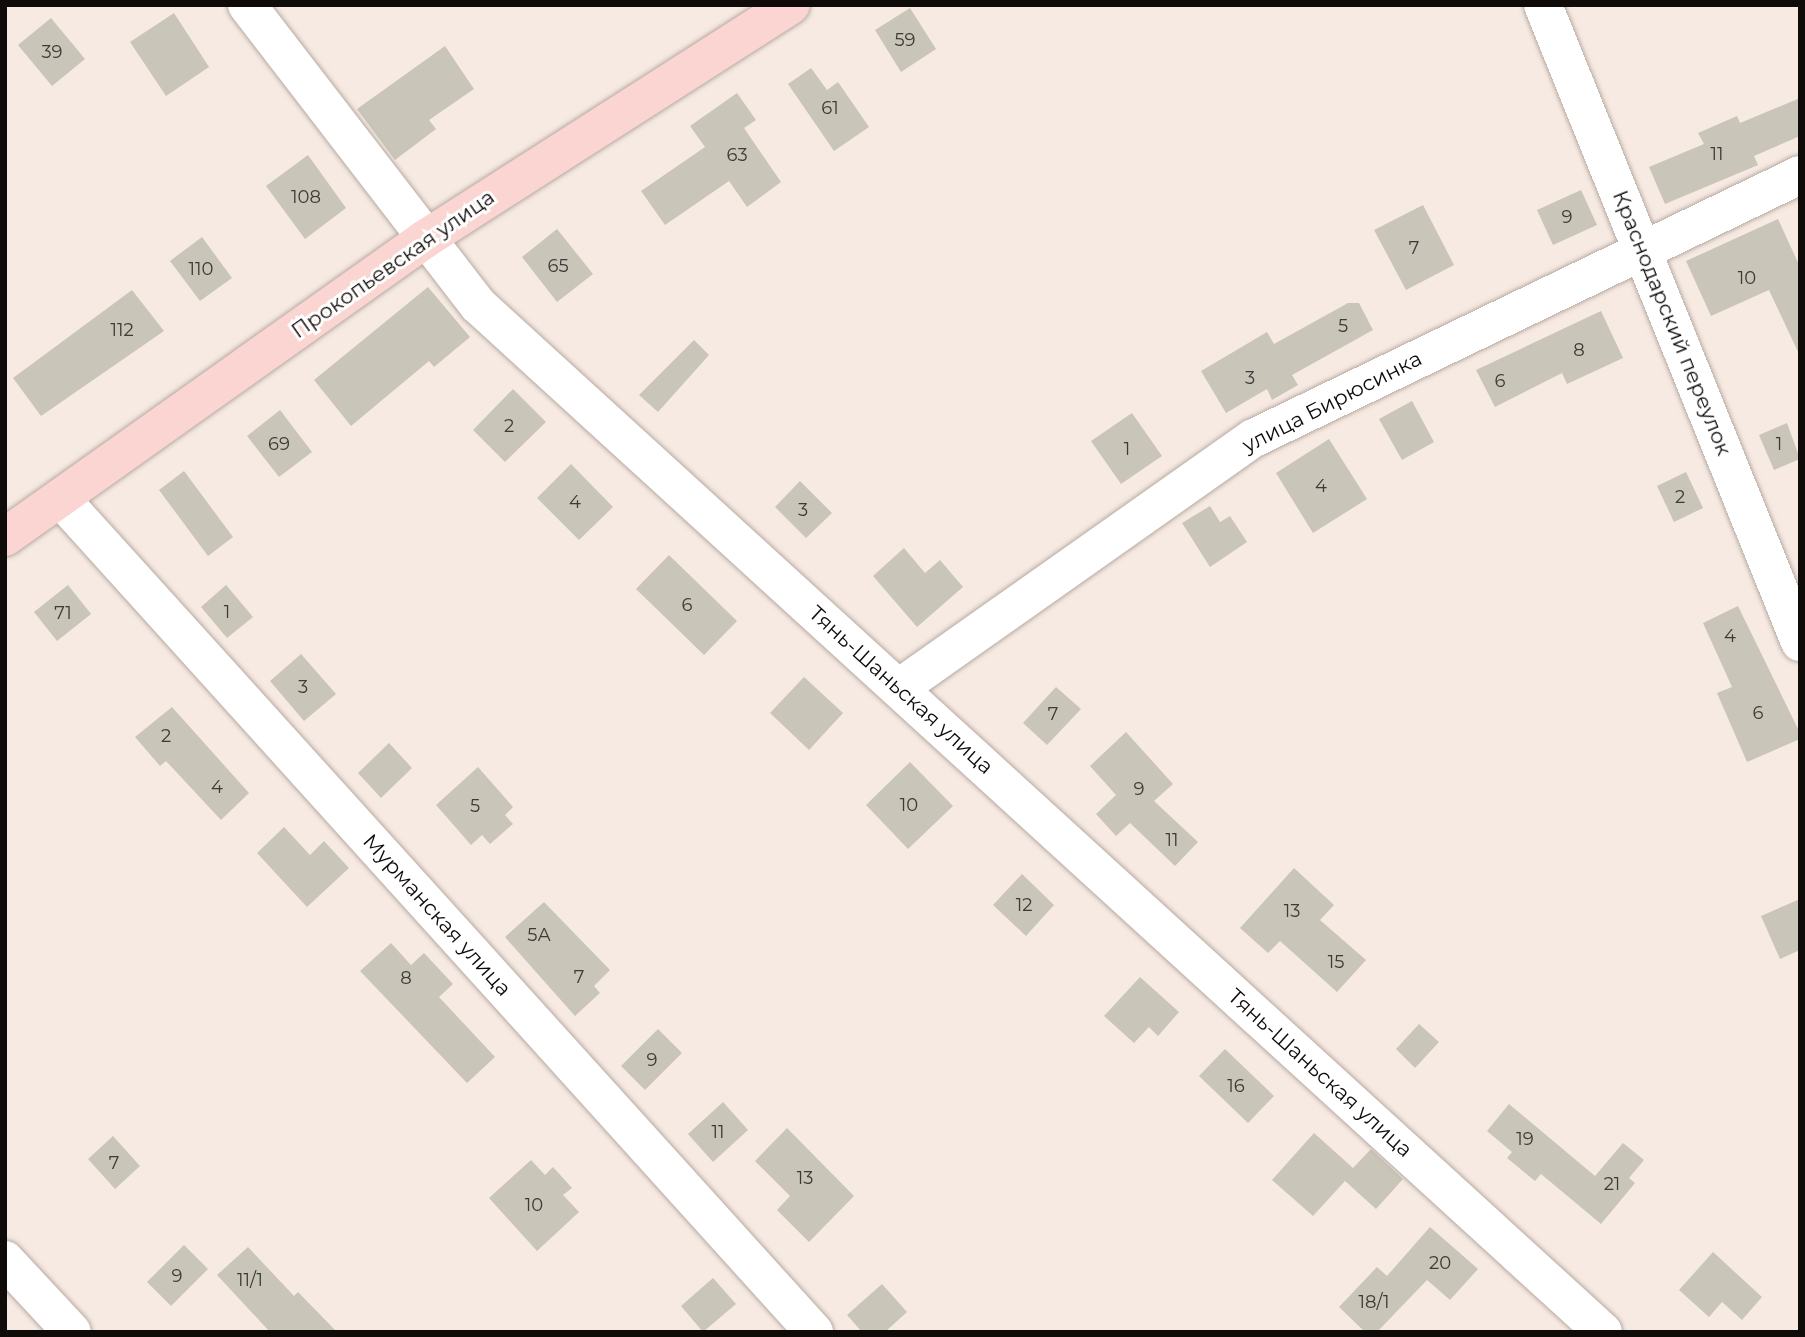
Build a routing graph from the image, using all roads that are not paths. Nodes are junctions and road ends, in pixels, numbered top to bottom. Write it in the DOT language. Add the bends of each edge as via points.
graph roads {
  1 [pos="247,5"];
  2 [pos="791,5"];
  3 [pos="1544,5"];
  4 [pos="1800,175"];
  5 [pos="425,239"];
  6 [pos="1642,248"];
  7 [pos="61,499"];
  8 [pos="5,537"];
  9 [pos="1800,642"];
  10 [pos="899,688"];
  11 [pos="5,1260"];
  12 [pos="72,1332"];
  13 [pos="814,1332"];
  14 [pos="1603,1332"];
  1 -- 5 [label="street, Тянь-Шаньская улица"];
  2 -- 5 [label="main road, Прокопьевская улица"];
  3 -- 6 [label="street, Краснодарский переулок"];
  4 -- 6 [label="street, улица Бирюсинка"];
  5 -- 7 [label="main road, Прокопьевская улица"];
  5 -- 10 [label="street, Тянь-Шаньская улица" via="478,305"];
  6 -- 9 [label="street, Краснодарский переулок"];
  6 -- 10 [label="street, улица Бирюсинка" via="1254,438"];
  7 -- 8 [label="main road, Прокопьевская улица"];
  7 -- 13 [label="street, Мурманская улица"];
  10 -- 14 [label="street, Тянь-Шаньская улица"];
  11 -- 12 [label="street"];
}
